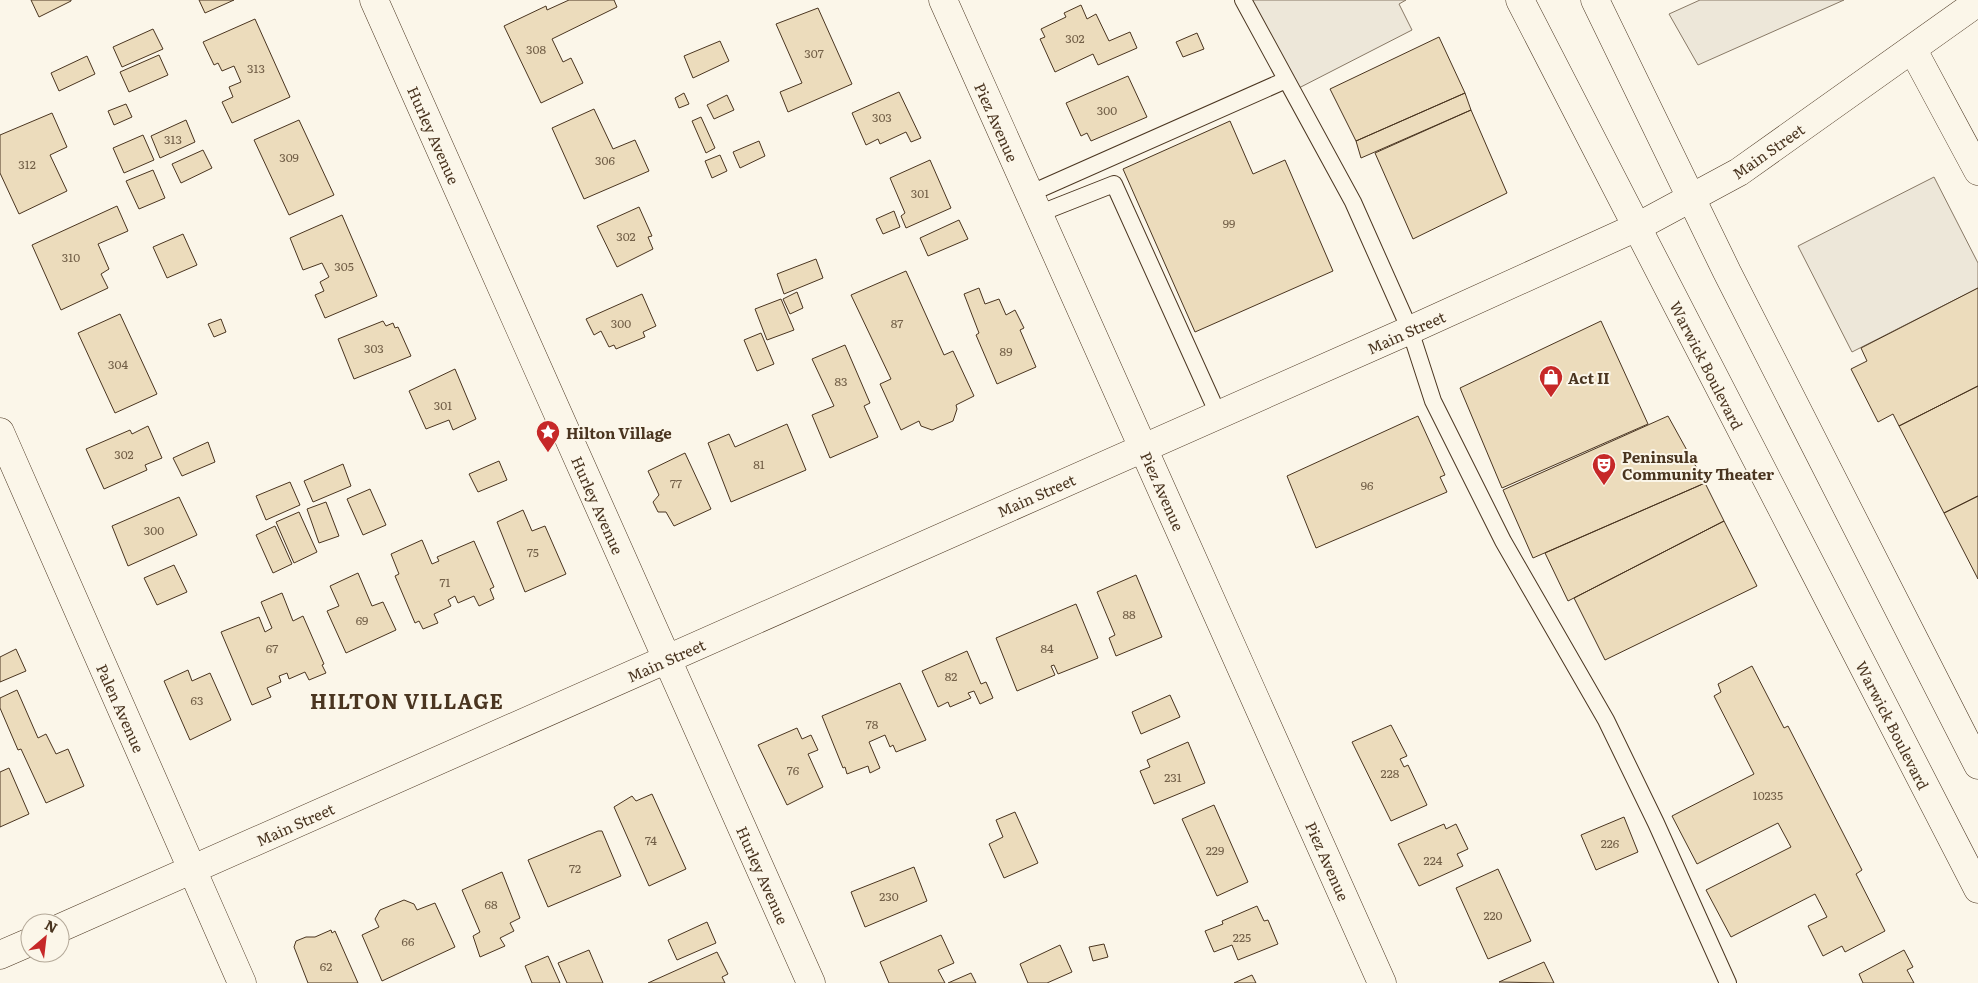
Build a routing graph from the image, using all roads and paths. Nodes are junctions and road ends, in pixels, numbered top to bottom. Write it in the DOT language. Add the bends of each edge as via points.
graph roads {
  1 [pos="374,0"];
  2 [pos="943,0"];
  3 [pos="1243,0"];
  4 [pos="1520,0"];
  5 [pos="1595,0"];
  6 [pos="1978,2"];
  7 [pos="1912,50"];
  8 [pos="1286,80"];
  9 [pos="1978,171"];
  10 [pos="1691,199"];
  11 [pos="1034,204"];
  12 [pos="1637,227"];
  13 [pos="1410,330"];
  14 [pos="1218,414"];
  15 [pos="0,432"];
  16 [pos="1143,448"];
  17 [pos="666,659"];
  18 [pos="1978,765"];
  19 [pos="192,870"];
  20 [pos="1978,889"];
  21 [pos="70,924"];
  22 [pos="20,946"];
  23 [pos="0,955"];
  24 [pos="242,983"];
  25 [pos="811,983"];
  26 [pos="1382,983"];
  27 [pos="1728,983"];
  1 -- 17 [label="street, Hurley Avenue"];
  2 -- 11 [label="street, Piez Avenue"];
  3 -- 8 [label="lane"];
  4 -- 12 [label="street, Warwick Boulevard"];
  5 -- 10 [label="street"];
  6 -- 7 [label="street, Main Street"];
  7 -- 9 [label="street"];
  7 -- 10 [label="street, Main Street" via="1739,172"];
  8 -- 11 [label="lane"];
  8 -- 13 [label="lane" via="1354,202"];
  10 -- 12 [label="street, Main Street"];
  10 -- 18 [label="street"];
  11 -- 14 [label="lane" via="1114,184"];
  11 -- 16 [label="street, Piez Avenue"];
  12 -- 13 [label="street, Main Street"];
  12 -- 20 [label="street, Warwick Boulevard"];
  13 -- 14 [label="street, Main Street"];
  13 -- 27 [label="lane" via="1433,401 1503,541 1606,720"];
  14 -- 16 [label="street, Main Street"];
  15 -- 19 [label="street, Palen Avenue"];
  16 -- 17 [label="street, Main Street"];
  16 -- 26 [label="street, Piez Avenue"];
  17 -- 19 [label="street, Main Street"];
  17 -- 25 [label="street, Hurley Avenue"];
  19 -- 21 [label="street, Main Street"];
  19 -- 24 [label="street, Palen Avenue"];
  22 -- 23 [label="street"];
}
